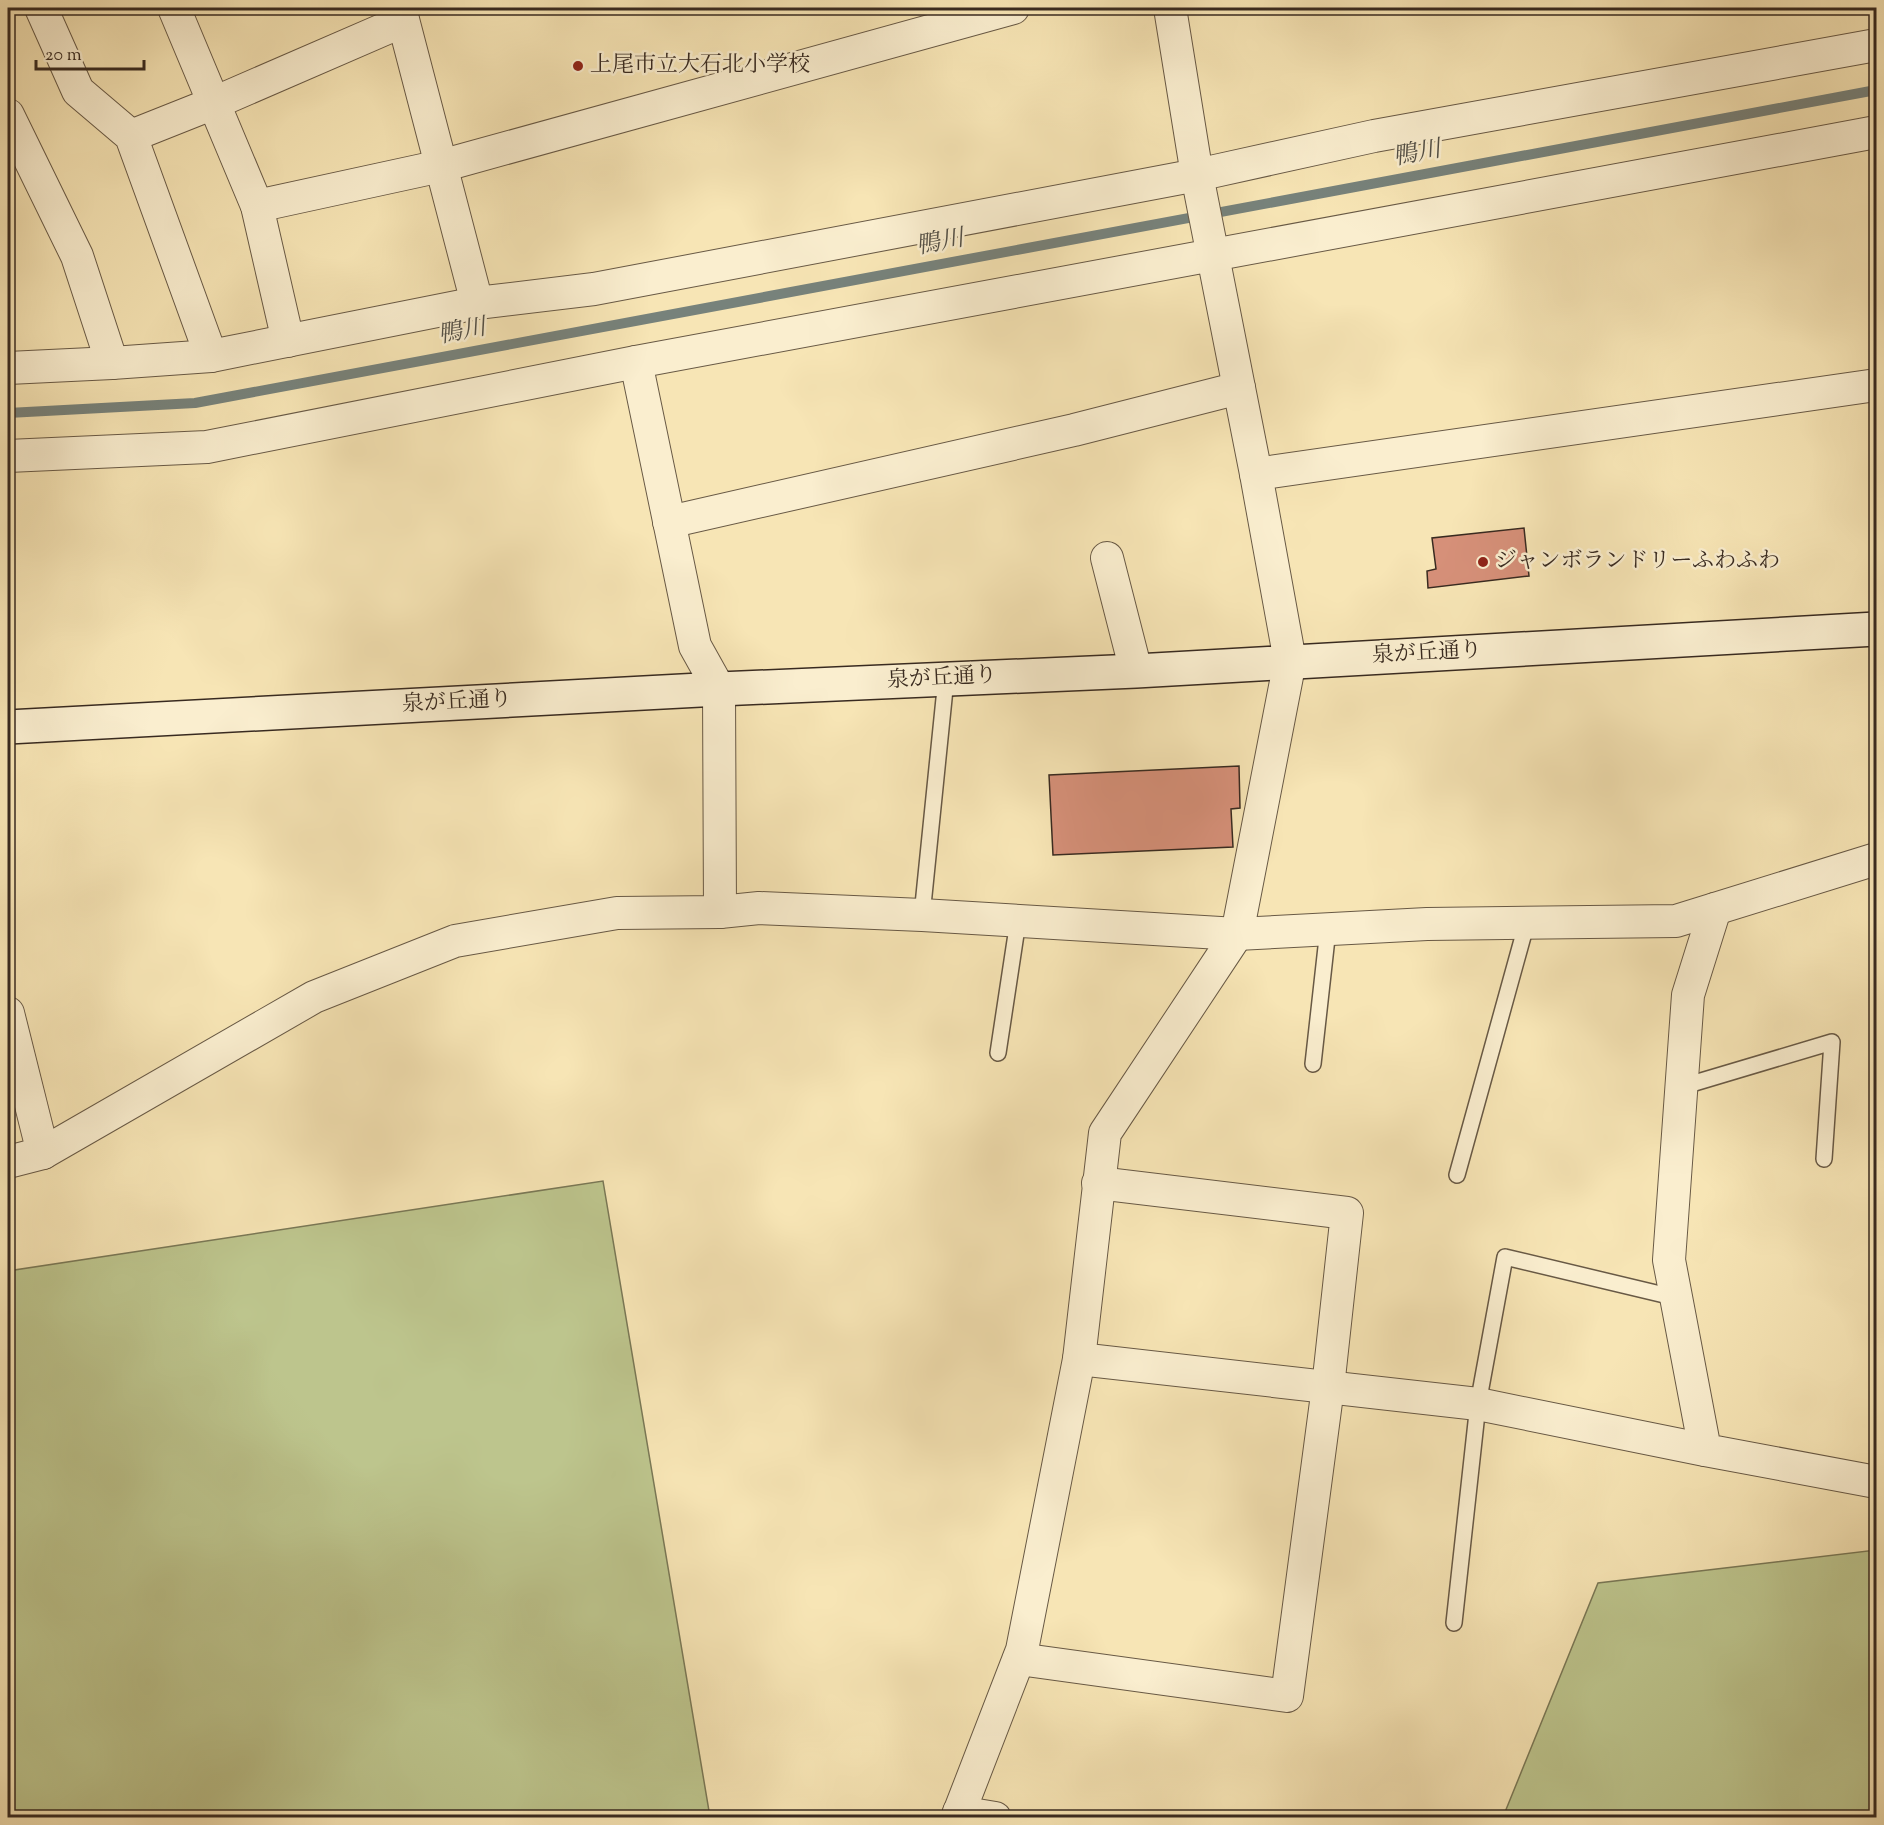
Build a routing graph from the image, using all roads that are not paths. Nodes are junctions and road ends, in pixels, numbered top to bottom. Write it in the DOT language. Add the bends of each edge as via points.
graph roads {
  1 [pos="41,8"];
  2 [pos="174,8"];
  3 [pos="1014,8"];
  4 [pos="1170,8"];
  5 [pos="401,14"];
  6 [pos="1876,45"];
  7 [pos="214,103"];
  8 [pos="8,116"];
  9 [pos="1876,132"];
  10 [pos="131,136"];
  11 [pos="441,166"];
  12 [pos="1197,175"];
  13 [pos="257,206"];
  14 [pos="1212,255"];
  15 [pos="477,303"];
  16 [pos="288,341"];
  17 [pos="210,356"];
  18 [pos="636,362"];
  19 [pos="112,363"];
  20 [pos="8,368"];
  21 [pos="1876,385"];
  22 [pos="1239,388"];
  23 [pos="8,456"];
  24 [pos="1256,474"];
  25 [pos="669,522"];
  26 [pos="1107,558"];
  27 [pos="1876,629"];
  28 [pos="1290,661"];
  29 [pos="1136,671"];
  30 [pos="946,679"];
  31 [pos="719,689"];
  32 [pos="8,727"];
  33 [pos="1876,859"];
  34 [pos="1715,909"];
  35 [pos="720,912"];
  36 [pos="922,915"];
  37 [pos="1018,921"];
  38 [pos="1527,922"];
  39 [pos="1328,929"];
  40 [pos="1237,934"];
  41 [pos="8,1013"];
  42 [pos="998,1053"];
  43 [pos="1313,1065"];
  44 [pos="1681,1087"];
  45 [pos="43,1153"];
  46 [pos="1824,1159"];
  47 [pos="8,1162"];
  48 [pos="1457,1175"];
  49 [pos="1098,1183"];
  50 [pos="1677,1298"];
  51 [pos="1079,1359"];
  52 [pos="1328,1388"];
  53 [pos="1478,1404"];
  54 [pos="1705,1450"];
  55 [pos="1876,1482"];
  56 [pos="1454,1623"];
  57 [pos="1019,1659"];
  58 [pos="958,1815"];
  59 [pos="995,1818"];
  1 -- 10 [label="street" via="78,91"];
  2 -- 7 [label="street"];
  3 -- 11 [label="street"];
  4 -- 12 [label="street"];
  5 -- 7 [label="street"];
  5 -- 11 [label="street"];
  6 -- 12 [label="street" via="1374,136"];
  7 -- 10 [label="street"];
  7 -- 13 [label="street"];
  8 -- 19 [label="street" via="77,256"];
  9 -- 14 [label="street"];
  10 -- 17 [label="street"];
  11 -- 13 [label="street"];
  11 -- 15 [label="street"];
  12 -- 14 [label="street"];
  12 -- 15 [label="street" via="594,290"];
  13 -- 16 [label="street"];
  14 -- 18 [label="street"];
  14 -- 22 [label="street"];
  15 -- 16 [label="street"];
  16 -- 17 [label="street"];
  17 -- 19 [label="street"];
  18 -- 23 [label="street" via="207,447"];
  18 -- 25 [label="street"];
  19 -- 20 [label="street"];
  21 -- 24 [label="street"];
  22 -- 24 [label="street"];
  22 -- 25 [label="street" via="1074,430"];
  24 -- 28 [label="street"];
  25 -- 31 [label="street" via="695,646"];
  26 -- 29 [label="street"];
  27 -- 28 [label="street, 泉が丘通り"];
  28 -- 29 [label="street, 泉が丘通り"];
  28 -- 40 [label="street"];
  29 -- 30 [label="street, 泉が丘通り"];
  30 -- 31 [label="street, 泉が丘通り"];
  30 -- 36 [label="lane"];
  31 -- 32 [label="street, 泉が丘通り"];
  31 -- 35 [label="street"];
  33 -- 34 [label="street"];
  34 -- 38 [label="street" via="1676,921"];
  34 -- 44 [label="street" via="1688,995"];
  35 -- 36 [label="street" via="759,908"];
  35 -- 45 [label="street" via="617,913 455,941 314,997"];
  36 -- 37 [label="street"];
  37 -- 40 [label="street"];
  37 -- 42 [label="lane"];
  38 -- 39 [label="street"];
  38 -- 48 [label="lane"];
  39 -- 40 [label="street"];
  39 -- 43 [label="lane"];
  40 -- 49 [label="street" via="1105,1133"];
  41 -- 45 [label="street"];
  44 -- 46 [label="lane" via="1832,1042"];
  44 -- 50 [label="street" via="1669,1260"];
  45 -- 47 [label="street"];
  49 -- 51 [label="street"];
  49 -- 52 [label="street" via="1347,1213"];
  50 -- 53 [label="lane" via="1505,1257"];
  50 -- 54 [label="street"];
  51 -- 52 [label="street"];
  51 -- 57 [label="street"];
  52 -- 53 [label="street"];
  52 -- 57 [label="street" via="1287,1696"];
  53 -- 54 [label="street"];
  53 -- 56 [label="lane"];
  54 -- 55 [label="street"];
  57 -- 58 [label="street"];
  58 -- 59 [label="street"];
}
